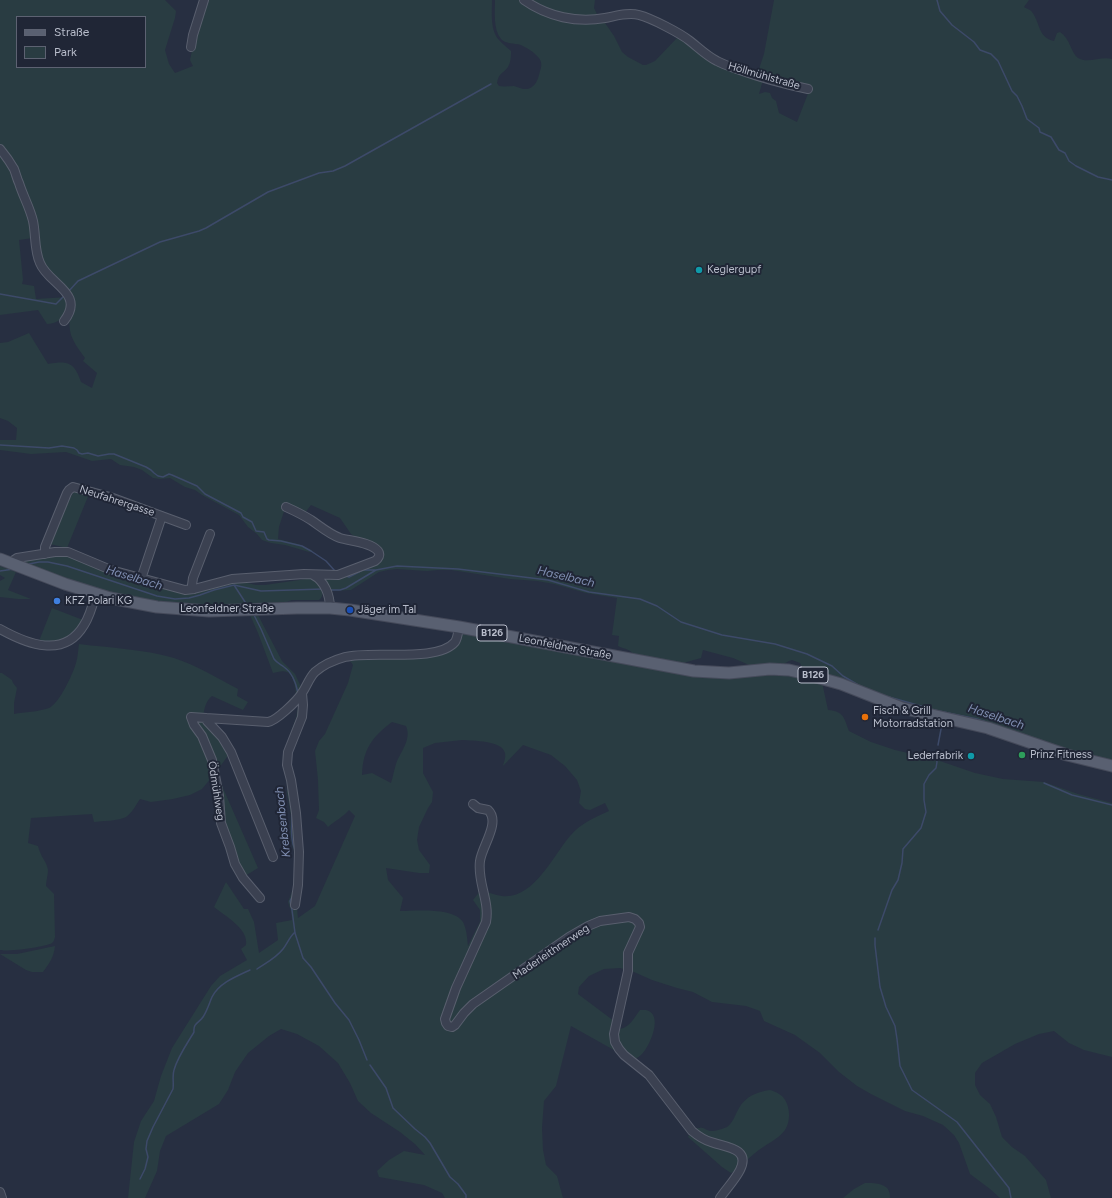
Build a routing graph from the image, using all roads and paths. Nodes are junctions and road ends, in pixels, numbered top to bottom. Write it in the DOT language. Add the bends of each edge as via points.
graph roads {
  1 [pos="204,0"];
  2 [pos="524,0"];
  3 [pos="191,47"];
  4 [pos="808,89"];
  5 [pos="0,149"];
  6 [pos="64,321"];
  7 [pos="286,507"];
  8 [pos="162,516"];
  9 [pos="186,525"];
  10 [pos="210,534"];
  11 [pos="45,554"];
  12 [pos="0,559"];
  13 [pos="14,565"];
  14 [pos="313,575"];
  15 [pos="141,579"];
  16 [pos="194,589"];
  17 [pos="96,593"];
  18 [pos="330,608"];
  19 [pos="459,627"];
  20 [pos="0,629"];
  21 [pos="299,696"];
  22 [pos="206,718"];
  23 [pos="1112,766"];
  24 [pos="473,804"];
  25 [pos="274,857"];
  26 [pos="260,898"];
  27 [pos="295,905"];
  28 [pos="0,1192"];
  29 [pos="2,1198"];
  30 [pos="720,1198"];
  1 -- 3 [label="street"];
  2 -- 4 [label="street, Höllmühlstraße" via="546,13 568,18 593,20 629,14 641,16 686,38 719,62 762,78"];
  5 -- 6 [label="street" via="14,168 28,206 40,264 70,298 69,314"];
  7 -- 14 [label="street, Leonfeldner Straße" via="333,535 365,544 378,552 377,560 340,574"];
  8 -- 9 [label="street, Neufahrergasse"];
  8 -- 11 [label="street, Neufahrergasse" via="106,496 72,488 67,493 45,547"];
  8 -- 15 [label="street, Neufahrergasse"];
  10 -- 16 [label="street" via="193,578"];
  11 -- 13 [label="street, Leonfeldner Straße" via="17,558"];
  11 -- 15 [label="street, Leonfeldner Straße" via="68,552 104,568"];
  12 -- 13 [label="main road, Leonfeldner Straße / B126"];
  13 -- 17 [label="main road, Leonfeldner Straße / B126"];
  14 -- 16 [label="street, Leonfeldner Straße" via="232,579"];
  14 -- 18 [label="street" via="320,579 328,594"];
  15 -- 16 [label="street, Leonfeldner Straße" via="181,589"];
  17 -- 18 [label="main road, Leonfeldner Straße / B126" via="135,603 177,609 209,611"];
  17 -- 20 [label="street" via="87,620 80,631 60,644 38,645"];
  18 -- 19 [label="main road, Leonfeldner Straße / B126"];
  19 -- 21 [label="street, Ödmühlweg" via="455,641 435,652 411,655 364,654 336,660 315,672"];
  19 -- 23 [label="main road, Leonfeldner Straße / B126" via="694,671 735,673 770,669 802,673 841,684 902,708 983,727 1067,756"];
  21 -- 22 [label="street, Ödmühlweg" via="272,722"];
  21 -- 27 [label="street, Ödmühlweg" via="303,705 302,717 288,752 287,765 295,805 299,852"];
  22 -- 25 [label="street, Ödmühlweg" via="222,736 231,752"];
  22 -- 26 [label="street, Ödmühlweg" via="191,717 205,741 212,760 221,823 235,864"];
  24 -- 30 [label="street, Maderleithnerweg" via="488,810 493,816 491,830 482,851 479,872 488,913 456,988 445,1019 446,1023 452,1027 455,1025 472,1004 588,926 614,918 635,919 640,927 628,953 628,971 614,1034 615,1042 624,1055 649,1075 692,1132 709,1142 740,1153 743,1163 740,1170"];
  28 -- 29 [label="street"];
}
